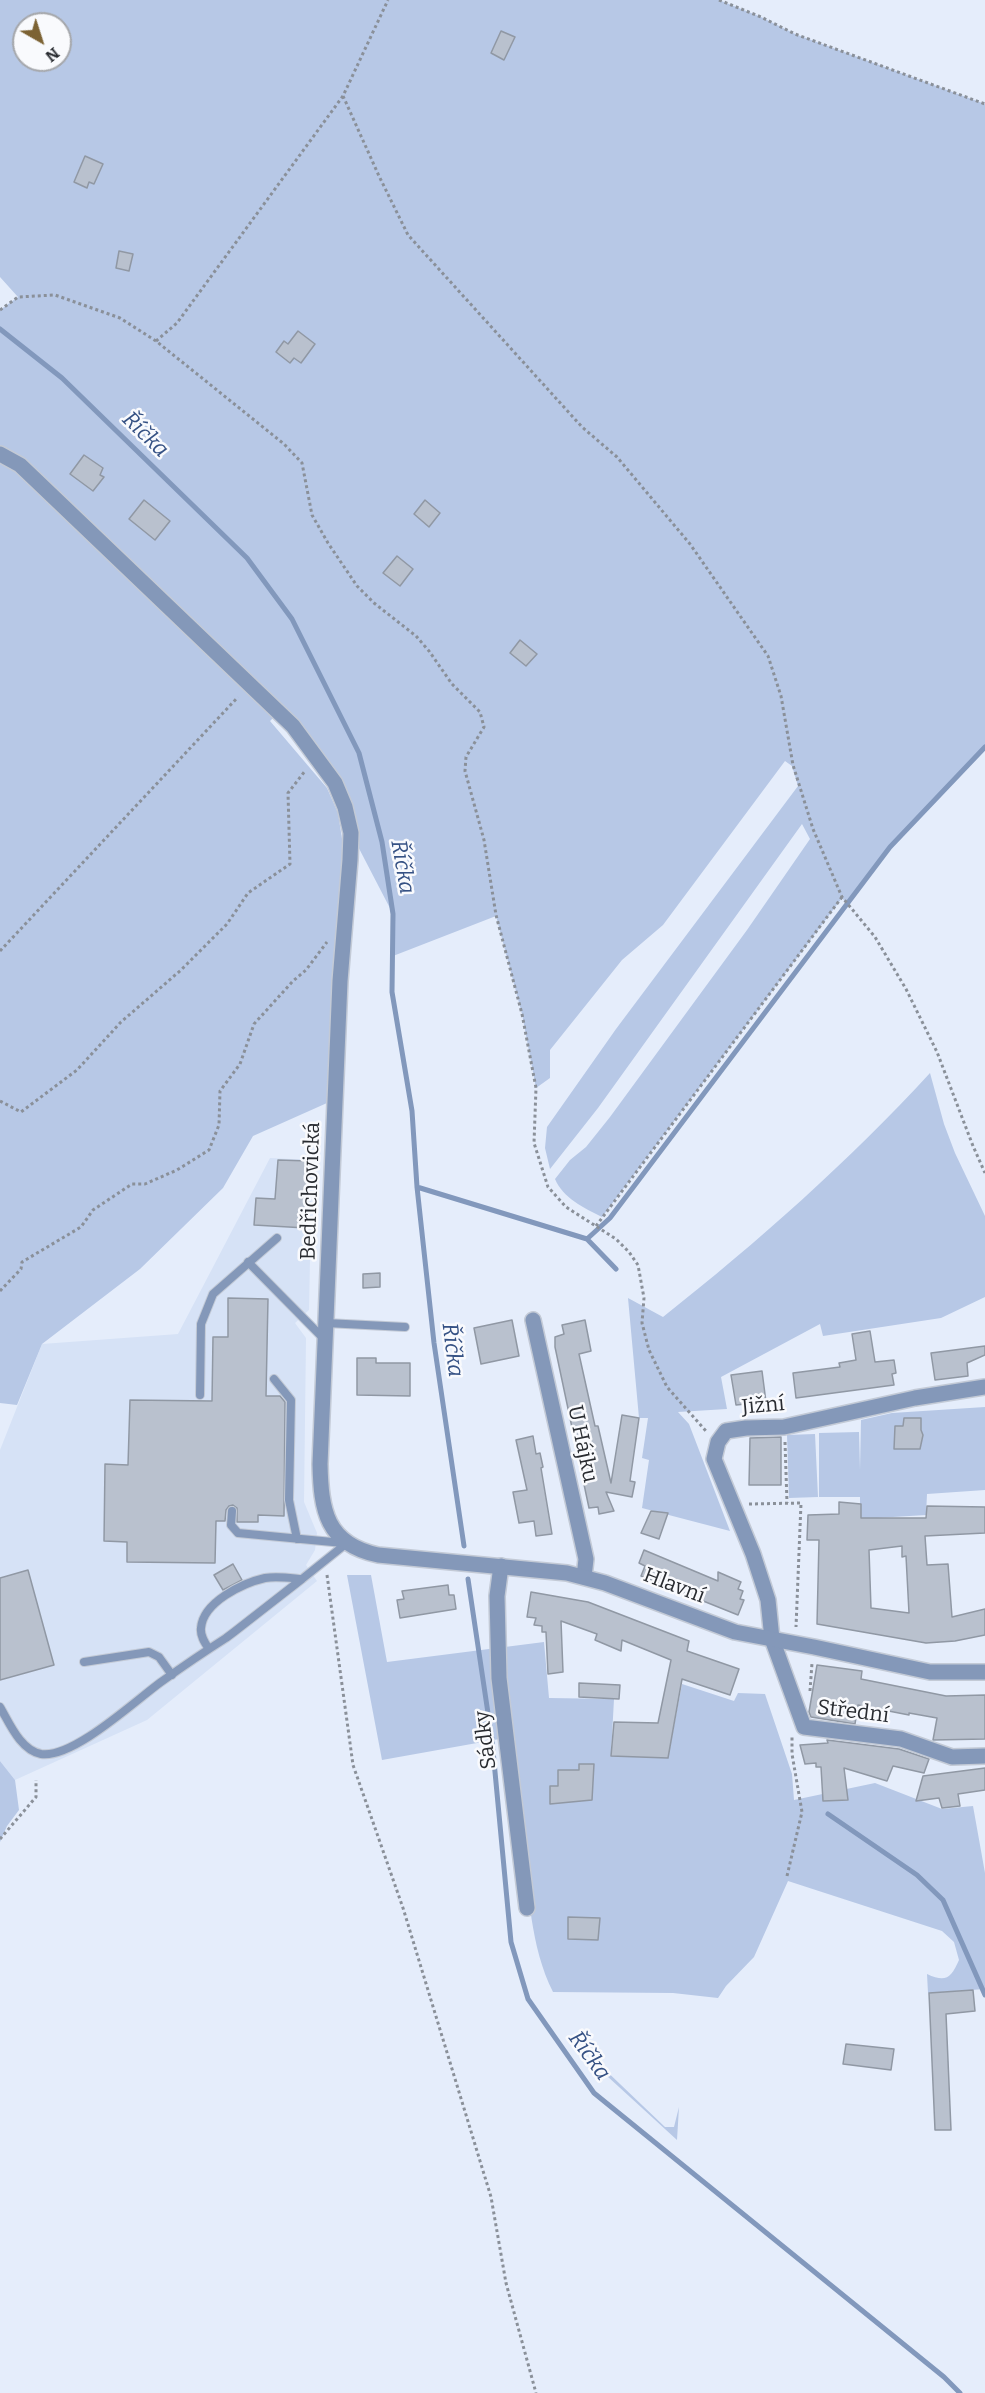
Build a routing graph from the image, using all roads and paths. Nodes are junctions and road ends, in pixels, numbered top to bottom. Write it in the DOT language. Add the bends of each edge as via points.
graph roads {
  1 [pos="388,0"];
  2 [pos="719,0"];
  3 [pos="343,96"];
  4 [pos="985,105"];
  5 [pos="0,310"];
  6 [pos="156,341"];
  7 [pos="0,454"];
  8 [pos="250,685"];
  9 [pos="316,755"];
  10 [pos="842,897"];
  11 [pos="345,918"];
  12 [pos="0,951"];
  13 [pos="0,1101"];
  14 [pos="985,1173"];
  15 [pos="596,1226"];
  16 [pos="277,1238"];
  17 [pos="248,1262"];
  18 [pos="0,1291"];
  19 [pos="533,1320"];
  20 [pos="326,1323"];
  21 [pos="405,1327"];
  22 [pos="325,1341"];
  23 [pos="274,1379"];
  24 [pos="985,1387"];
  25 [pos="200,1395"];
  26 [pos="784,1427"];
  27 [pos="718,1442"];
  28 [pos="787,1503"];
  29 [pos="732,1504"];
  30 [pos="232,1511"];
  31 [pos="297,1539"];
  32 [pos="347,1543"];
  33 [pos="325,1561"];
  34 [pos="501,1566"];
  35 [pos="584,1577"];
  36 [pos="302,1579"];
  37 [pos="800,1630"];
  38 [pos="772,1639"];
  39 [pos="209,1649"];
  40 [pos="84,1662"];
  41 [pos="985,1672"];
  42 [pos="172,1675"];
  43 [pos="0,1707"];
  44 [pos="804,1727"];
  45 [pos="985,1755"];
  46 [pos="36,1780"];
  47 [pos="0,1839"];
  48 [pos="787,1876"];
  49 [pos="527,1908"];
  50 [pos="536,2393"];
  1 -- 3 [label="path"];
  2 -- 4 [label="path" via="795,34"];
  3 -- 6 [label="path" via="177,323"];
  3 -- 10 [label="path" via="408,235 582,427 617,457 690,544 768,656 781,696 793,765 813,828"];
  5 -- 6 [label="path" via="18,297 55,295 120,318"];
  6 -- 15 [label="path" via="284,444 302,463 312,515 357,586 416,636 452,684 480,712 484,727 466,757 465,771 484,840 496,915 536,1088 534,1143 548,1187 566,1207"];
  7 -- 8 [label="street, Bedřichovická" via="20,465"];
  8 -- 9 [label="street, Bedřichovická" via="293,726"];
  8 -- 12 [label="path"];
  9 -- 11 [label="street, Bedřichovická" via="335,783 351,833"];
  9 -- 13 [label="path" via="288,793 290,864 248,893 227,924 121,1022 77,1070 21,1112"];
  10 -- 14 [label="path" via="875,937 906,989 937,1052"];
  10 -- 15 [label="path"];
  11 -- 18 [label="path" via="336,923 334,939 324,944 306,970 254,1024 240,1064 220,1091 219,1125 208,1150 177,1170 145,1184 132,1184 93,1210 81,1227 22,1262 21,1269"];
  11 -- 20 [label="street, Bedřichovická"];
  15 -- 27 [label="path" via="616,1239 639,1265 644,1298 642,1323 653,1359 667,1387"];
  16 -- 17 [label="lane"];
  17 -- 22 [label="lane"];
  17 -- 25 [label="lane" via="216,1290 202,1321"];
  19 -- 35 [label="street, U Hájku" via="586,1559"];
  20 -- 21 [label="lane"];
  20 -- 22 [label="street, Bedřichovická"];
  22 -- 32 [label="street, Bedřichovická" via="322,1500 331,1526"];
  23 -- 31 [label="lane" via="291,1400 289,1500"];
  24 -- 26 [label="street, Jižní"];
  26 -- 27 [label="street, Jižní" via="726,1431"];
  26 -- 28 [label="path"];
  27 -- 29 [label="street" via="714,1459"];
  28 -- 29 [label="path"];
  28 -- 37 [label="path" via="801,1503 796,1629"];
  29 -- 38 [label="street" via="768,1600"];
  30 -- 31 [label="lane" via="231,1525 238,1533"];
  31 -- 32 [label="lane"];
  32 -- 33 [label="lane"];
  32 -- 34 [label="street, Hlavní" via="378,1555"];
  33 -- 36 [label="lane"];
  33 -- 50 [label="path" via="353,1765 403,1908 492,2197 506,2283"];
  34 -- 35 [label="street, Hlavní"];
  34 -- 49 [label="street, Sádky" via="497,1596 499,1677"];
  35 -- 38 [label="street, Hlavní" via="735,1632"];
  36 -- 39 [label="lane"];
  36 -- 39 [label="lane" via="260,1580 217,1602 201,1625"];
  38 -- 41 [label="street, Hlavní" via="930,1672"];
  38 -- 44 [label="street, Střední"];
  39 -- 42 [label="lane"];
  40 -- 42 [label="lane" via="149,1652 159,1657"];
  42 -- 43 [label="lane" via="99,1730 48,1754 27,1747"];
  44 -- 45 [label="street, Střední" via="901,1739 952,1757"];
  44 -- 48 [label="path" via="792,1727 792,1754 802,1812"];
  46 -- 47 [label="path" via="36,1797"];
}
